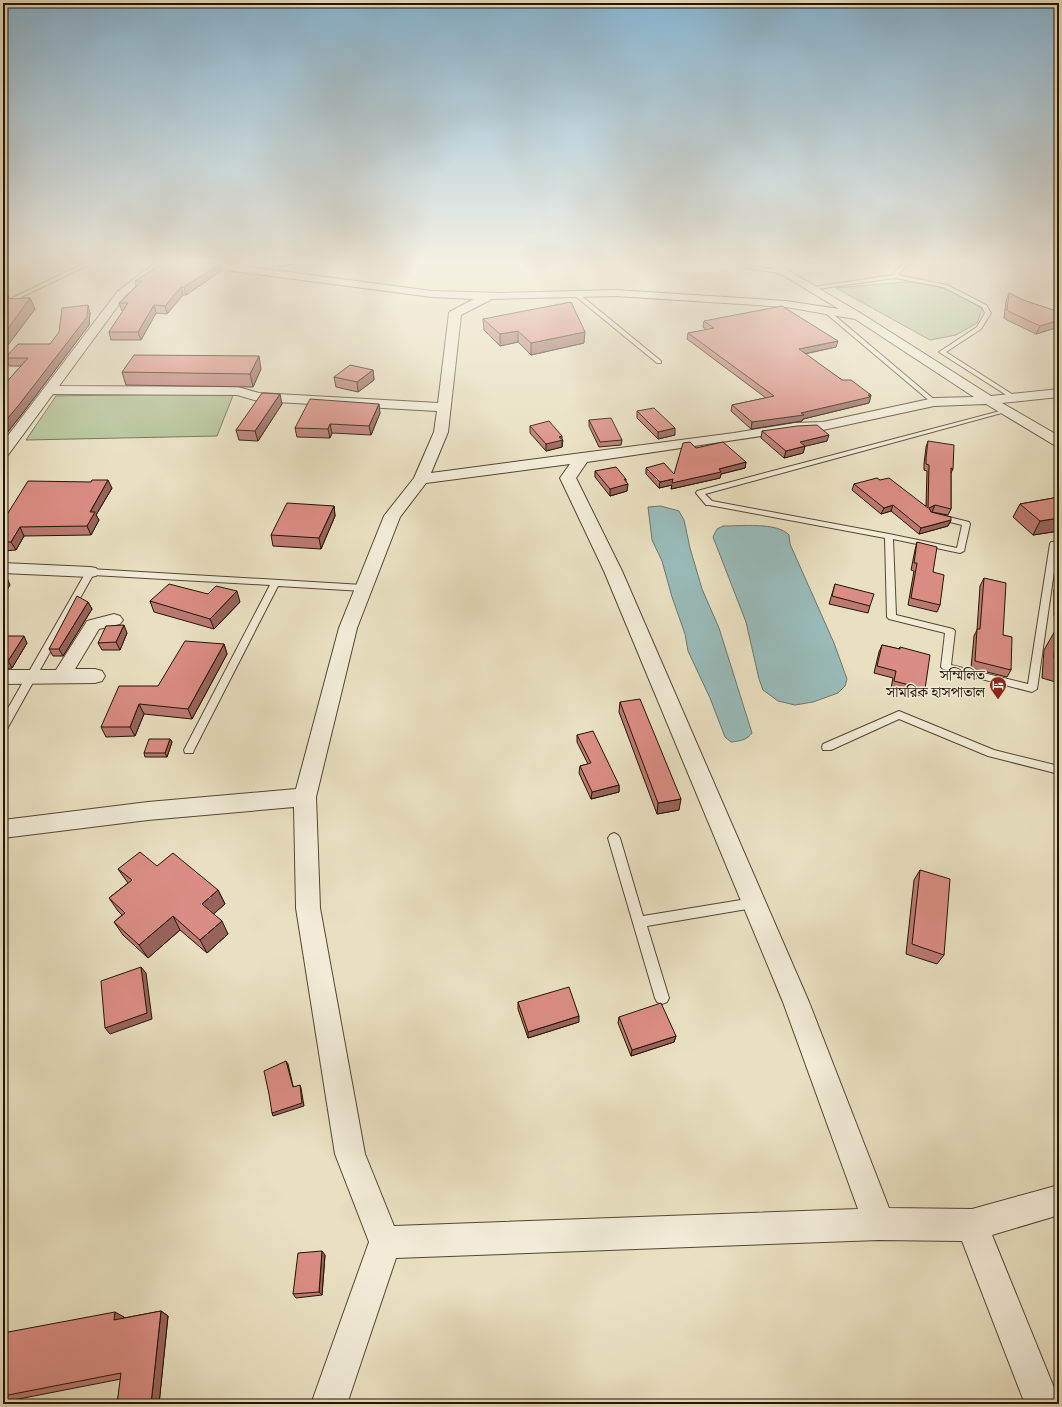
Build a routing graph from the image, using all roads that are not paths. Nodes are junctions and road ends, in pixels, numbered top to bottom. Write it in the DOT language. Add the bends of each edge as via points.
graph roads {
  1 [pos="96,329"];
  2 [pos="453,329"];
  3 [pos="618,329"];
  4 [pos="847,329"];
  5 [pos="878,329"];
  6 [pos="978,329"];
  7 [pos="658,362"];
  8 [pos="50,390"];
  9 [pos="1059,393"];
  10 [pos="1013,396"];
  11 [pos="989,400"];
  12 [pos="934,402"];
  13 [pos="444,407"];
  14 [pos="1006,410"];
  15 [pos="1059,442"];
  16 [pos="3,452"];
  17 [pos="582,458"];
  18 [pos="421,479"];
  19 [pos="932,515"];
  20 [pos="889,536"];
  21 [pos="1054,544"];
  22 [pos="3,568"];
  23 [pos="90,572"];
  24 [pos="275,583"];
  25 [pos="364,588"];
  26 [pos="114,620"];
  27 [pos="95,676"];
  28 [pos="61,677"];
  29 [pos="3,678"];
  30 [pos="3,726"];
  31 [pos="827,747"];
  32 [pos="189,750"];
  33 [pos="1059,770"];
  34 [pos="305,797"];
  35 [pos="3,829"];
  36 [pos="614,838"];
  37 [pos="753,902"];
  38 [pos="639,922"];
  39 [pos="662,998"];
  40 [pos="1059,1200"];
  41 [pos="879,1224"];
  42 [pos="972,1225"];
  43 [pos="385,1242"];
  44 [pos="329,1404"];
  45 [pos="1042,1404"];
  1 -- 8 [label="street"];
  2 -- 13 [label="street"];
  3 -- 7 [label="lane"];
  4 -- 12 [label="lane"];
  5 -- 11 [label="street"];
  6 -- 10 [label="lane" via="942,352"];
  8 -- 13 [label="street" via="238,391 258,397"];
  8 -- 16 [label="street"];
  9 -- 10 [label="street"];
  10 -- 11 [label="street"];
  11 -- 12 [label="street"];
  11 -- 14 [label="street"];
  12 -- 17 [label="street" via="823,426 795,427"];
  13 -- 18 [label="street" via="441,432"];
  14 -- 15 [label="street"];
  14 -- 20 [label="lane" via="700,493 709,503"];
  17 -- 18 [label="street"];
  17 -- 37 [label="street" via="568,478 613,571"];
  18 -- 25 [label="street" via="392,516"];
  19 -- 20 [label="lane" via="966,524 960,551"];
  20 -- 21 [label="lane" via="892,617 950,631 946,667 1032,689"];
  22 -- 23 [label="street"];
  23 -- 24 [label="lane"];
  23 -- 30 [label="lane"];
  24 -- 25 [label="lane"];
  24 -- 32 [label="lane"];
  25 -- 34 [label="street" via="348,628"];
  26 -- 28 [label="street" via="93,625"];
  27 -- 28 [label="street"];
  28 -- 29 [label="street"];
  31 -- 33 [label="lane" via="899,715 992,753"];
  34 -- 35 [label="street" via="148,811"];
  34 -- 43 [label="street" via="308,908 350,1154"];
  36 -- 38 [label="lane"];
  37 -- 38 [label="lane"];
  37 -- 41 [label="street" via="796,1002"];
  38 -- 39 [label="lane"];
  40 -- 42 [label="street"];
  41 -- 42 [label="street"];
  41 -- 43 [label="street"];
  42 -- 45 [label="street"];
  43 -- 44 [label="street"];
}
